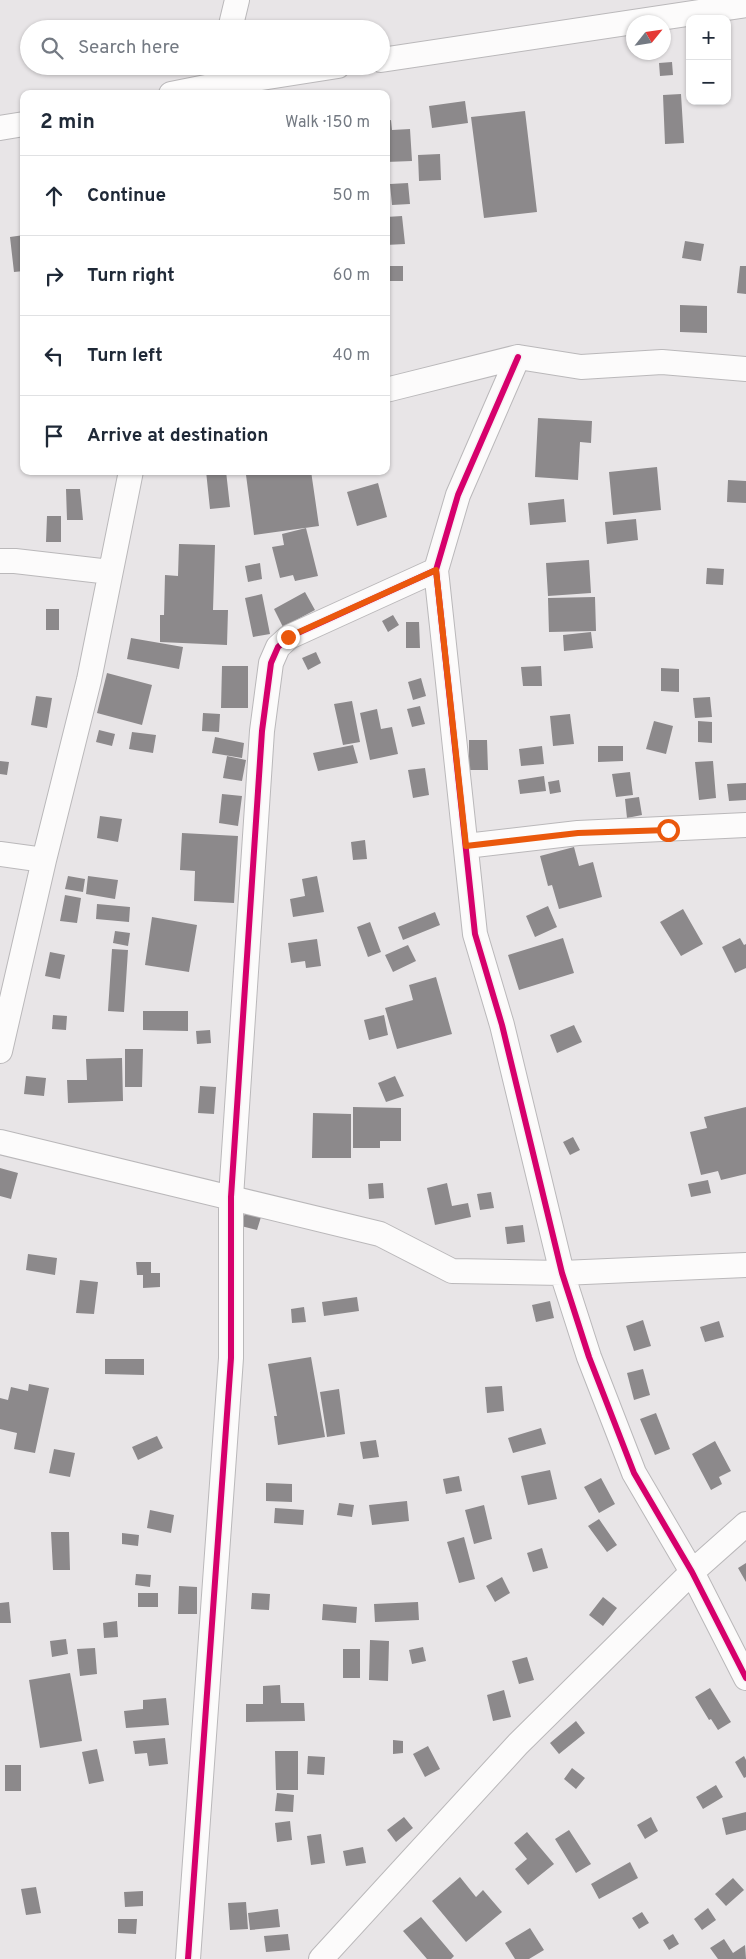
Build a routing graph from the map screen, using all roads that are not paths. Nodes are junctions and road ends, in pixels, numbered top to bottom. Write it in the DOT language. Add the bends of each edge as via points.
graph roads {
  1 [pos="238,0"];
  2 [pos="746,5"];
  3 [pos="232,20"];
  4 [pos="390,59"];
  5 [pos="270,75"];
  6 [pos="217,82"];
  7 [pos="186,90"];
  8 [pos="20,125"];
  9 [pos="0,128"];
  10 [pos="518,357"];
  11 [pos="746,369"];
  12 [pos="390,389"];
  13 [pos="130,475"];
  14 [pos="0,562"];
  15 [pos="436,570"];
  16 [pos="110,572"];
  17 [pos="746,825"];
  18 [pos="466,846"];
  19 [pos="0,854"];
  20 [pos="44,860"];
  21 [pos="0,1052"];
  22 [pos="0,1142"];
  23 [pos="231,1197"];
  24 [pos="746,1266"];
  25 [pos="562,1272"];
  26 [pos="746,1524"];
  27 [pos="692,1572"];
  28 [pos="746,1678"];
  29 [pos="188,1959"];
  30 [pos="321,1959"];
  1 -- 3 [label="street"];
  2 -- 4 [label="street"];
  5 -- 6 [label="street"];
  6 -- 7 [label="street"];
  8 -- 9 [label="street"];
  10 -- 11 [label="street" via="581,367 662,362"];
  10 -- 12 [label="street"];
  10 -- 15 [label="street" via="458,495"];
  13 -- 16 [label="street"];
  14 -- 16 [label="street"];
  15 -- 18 [label="street"];
  15 -- 23 [label="street" via="288,637 270,662 262,731"];
  16 -- 20 [label="street" via="89,680"];
  17 -- 18 [label="street" via="578,833"];
  18 -- 25 [label="street" via="475,934 502,1025"];
  19 -- 20 [label="street"];
  20 -- 21 [label="street"];
  22 -- 23 [label="street"];
  23 -- 25 [label="street" via="380,1234 452,1270"];
  23 -- 29 [label="street" via="231,1358"];
  24 -- 25 [label="street"];
  25 -- 27 [label="street" via="589,1357 634,1472"];
  26 -- 27 [label="street"];
  27 -- 28 [label="street"];
  27 -- 30 [label="street" via="518,1744"];
}
